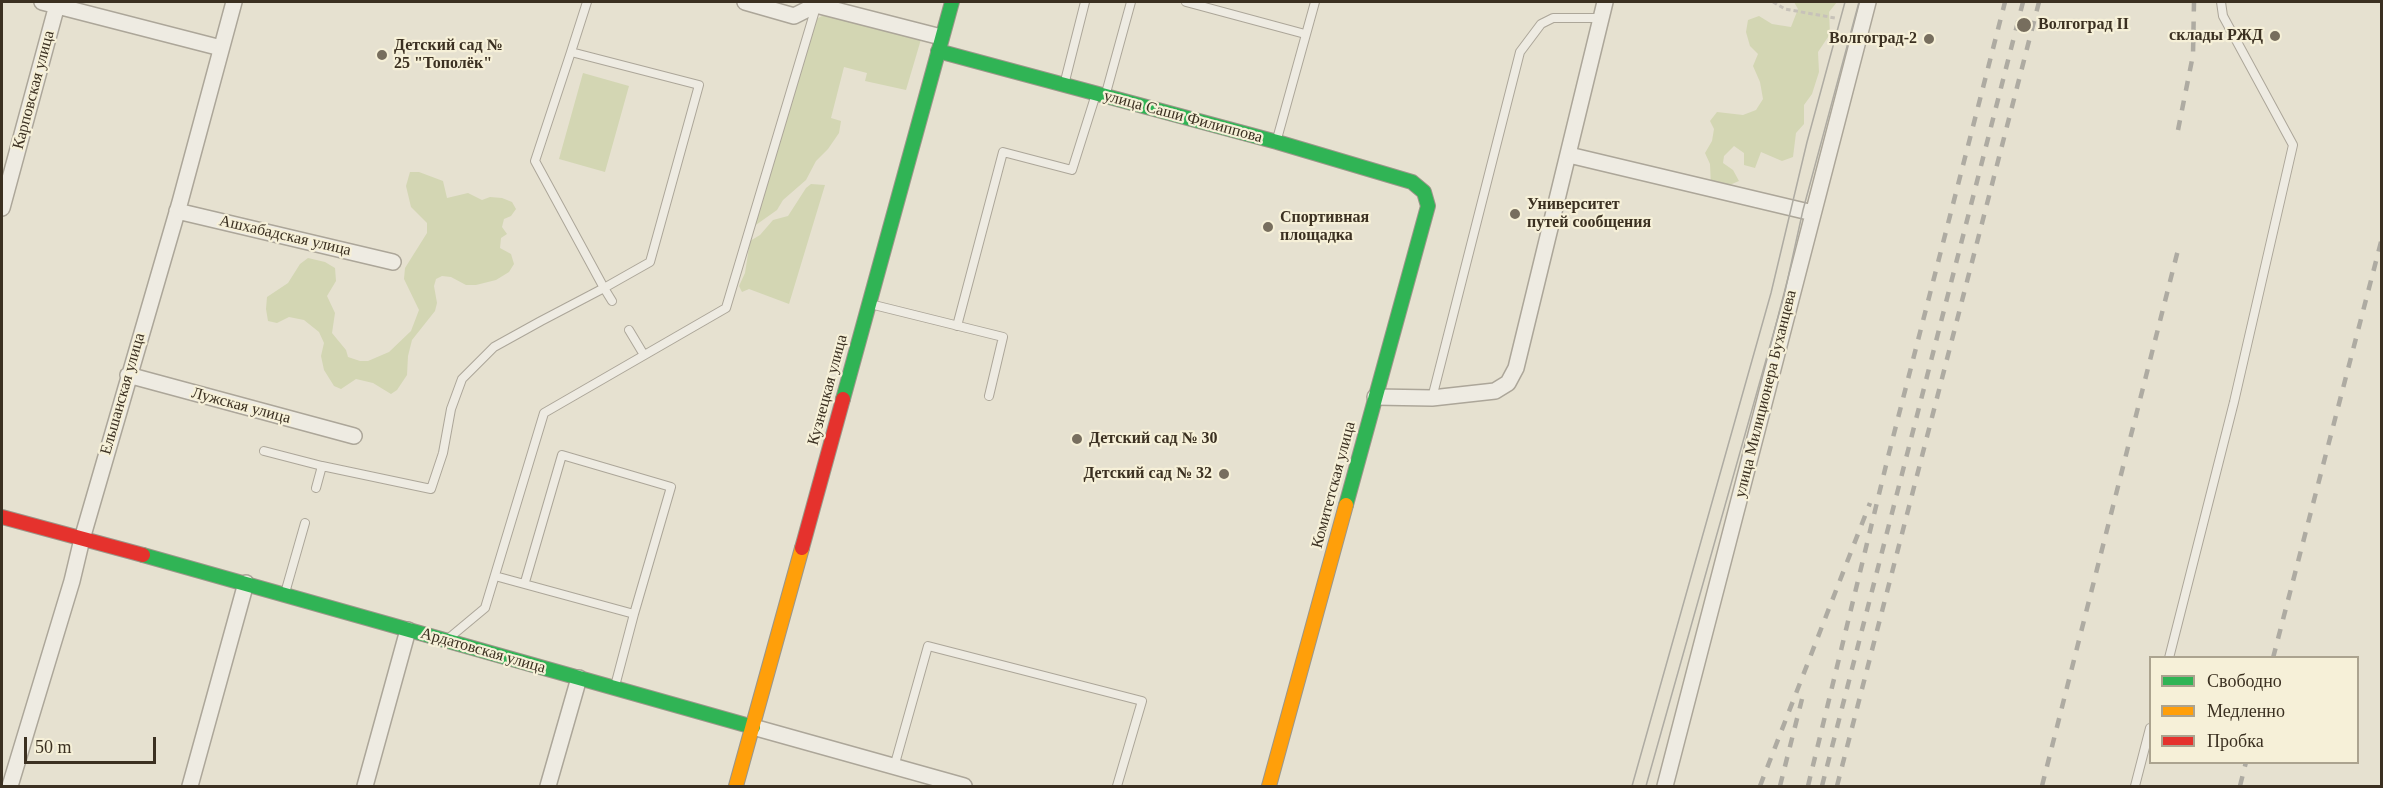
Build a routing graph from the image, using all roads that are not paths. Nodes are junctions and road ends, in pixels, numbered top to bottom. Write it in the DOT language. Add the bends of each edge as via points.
graph roads {
  1 [pos="234,2"];
  2 [pos="587,2"];
  3 [pos="745,2"];
  4 [pos="952,2"];
  5 [pos="1085,2"];
  6 [pos="1131,2"];
  7 [pos="1186,2"];
  8 [pos="1315,2"];
  9 [pos="1605,2"];
  10 [pos="1868,2"];
  11 [pos="2221,2"];
  12 [pos="49,3"];
  13 [pos="816,5"];
  14 [pos="1601,18"];
  15 [pos="1305,34"];
  16 [pos="939,44"];
  17 [pos="221,48"];
  18 [pos="571,52"];
  19 [pos="1064,85"];
  20 [pos="1101,95"];
  21 [pos="1277,141"];
  22 [pos="1569,154"];
  23 [pos="1424,192"];
  24 [pos="2,208"];
  25 [pos="177,211"];
  26 [pos="1813,213"];
  27 [pos="393,262"];
  28 [pos="604,288"];
  29 [pos="612,300"];
  30 [pos="869,304"];
  31 [pos="957,326"];
  32 [pos="629,330"];
  33 [pos="644,355"];
  34 [pos="128,375"];
  35 [pos="988,396"];
  36 [pos="1375,397"];
  37 [pos="1432,398"];
  38 [pos="354,436"];
  39 [pos="264,451"];
  40 [pos="322,466"];
  41 [pos="316,488"];
  42 [pos="2,517"];
  43 [pos="305,523"];
  44 [pos="82,539"];
  45 [pos="495,576"];
  46 [pos="525,582"];
  47 [pos="246,583"];
  48 [pos="285,595"];
  49 [pos="634,614"];
  50 [pos="408,630"];
  51 [pos="446,640"];
  52 [pos="2169,656"];
  53 [pos="579,678"];
  54 [pos="614,688"];
  55 [pos="753,727"];
  56 [pos="2149,736"];
  57 [pos="894,767"];
  58 [pos="10,786"];
  59 [pos="190,786"];
  60 [pos="365,786"];
  61 [pos="548,786"];
  62 [pos="736,786"];
  63 [pos="964,786"];
  64 [pos="1117,786"];
  65 [pos="1269,786"];
  66 [pos="1665,786"];
  67 [pos="2136,786"];
  1 -- 17 [label="street, Ельшанская улица"];
  2 -- 18 [label="lane"];
  3 -- 13 [label="street" via="794,16"];
  4 -- 16 [label="street, Кузнецкая улица"];
  5 -- 19 [label="lane"];
  6 -- 20 [label="lane"];
  7 -- 15 [label="lane"];
  8 -- 15 [label="lane"];
  9 -- 14 [label="street"];
  10 -- 26 [label="street, улица Милиционера Буханцева"];
  11 -- 52 [label="lane" via="2223,16 2293,145 2234,402"];
  12 -- 17 [label="street"];
  12 -- 24 [label="street, Карповская улица"];
  13 -- 16 [label="street, улица Саши Филиппова"];
  13 -- 33 [label="lane" via="726,308"];
  14 -- 22 [label="street"];
  14 -- 37 [label="lane" via="1553,18 1541,24 1520,52"];
  15 -- 21 [label="lane"];
  16 -- 19 [label="street, улица Саши Филиппова"];
  16 -- 30 [label="street, Кузнецкая улица"];
  17 -- 25 [label="street, Ельшанская улица"];
  18 -- 28 [label="lane" via="535,161"];
  18 -- 28 [label="lane" via="699,85 650,262"];
  19 -- 20 [label="street, улица Саши Филиппова"];
  20 -- 21 [label="street, улица Саши Филиппова"];
  20 -- 31 [label="lane" via="1072,170 1003,152"];
  21 -- 23 [label="street, улица Саши Филиппова" via="1412,182"];
  22 -- 26 [label="street"];
  22 -- 37 [label="street" via="1516,369 1508,383 1495,391"];
  23 -- 36 [label="street, Комитетская улица" via="1428,206"];
  25 -- 27 [label="street, Ашхабадская улица"];
  25 -- 34 [label="street, Ельшанская улица"];
  26 -- 66 [label="street, улица Милиционера Буханцева"];
  28 -- 29 [label="lane"];
  28 -- 40 [label="lane" via="494,347 462,379 431,489"];
  30 -- 31 [label="lane"];
  30 -- 55 [label="street, Кузнецкая улица"];
  31 -- 35 [label="lane" via="1003,337"];
  32 -- 33 [label="lane"];
  33 -- 45 [label="lane" via="544,413"];
  34 -- 38 [label="street, Лужская улица"];
  34 -- 44 [label="street, Ельшанская улица"];
  36 -- 37 [label="street"];
  36 -- 65 [label="street, Комитетская улица"];
  39 -- 40 [label="lane"];
  40 -- 41 [label="lane"];
  42 -- 44 [label="street, Ардатовская улица"];
  43 -- 48 [label="lane"];
  44 -- 47 [label="street, Ардатовская улица"];
  44 -- 58 [label="street, Ельшанская улица"];
  45 -- 46 [label="lane"];
  45 -- 51 [label="lane" via="485,608"];
  46 -- 49 [label="lane"];
  46 -- 49 [label="lane" via="562,456 671,487"];
  47 -- 48 [label="street, Ардатовская улица"];
  47 -- 59 [label="street"];
  48 -- 50 [label="street, Ардатовская улица"];
  49 -- 54 [label="lane"];
  50 -- 51 [label="street, Ардатовская улица"];
  50 -- 60 [label="street"];
  51 -- 53 [label="street, Ардатовская улица"];
  53 -- 54 [label="street, Ардатовская улица"];
  53 -- 61 [label="street"];
  54 -- 55 [label="street, Ардатовская улица"];
  55 -- 57 [label="street, Ардатовская улица"];
  55 -- 62 [label="street, Кузнецкая улица"];
  56 -- 67 [label="lane"];
  57 -- 63 [label="street, Ардатовская улица"];
  57 -- 64 [label="lane" via="928,646 1142,701"];
}
